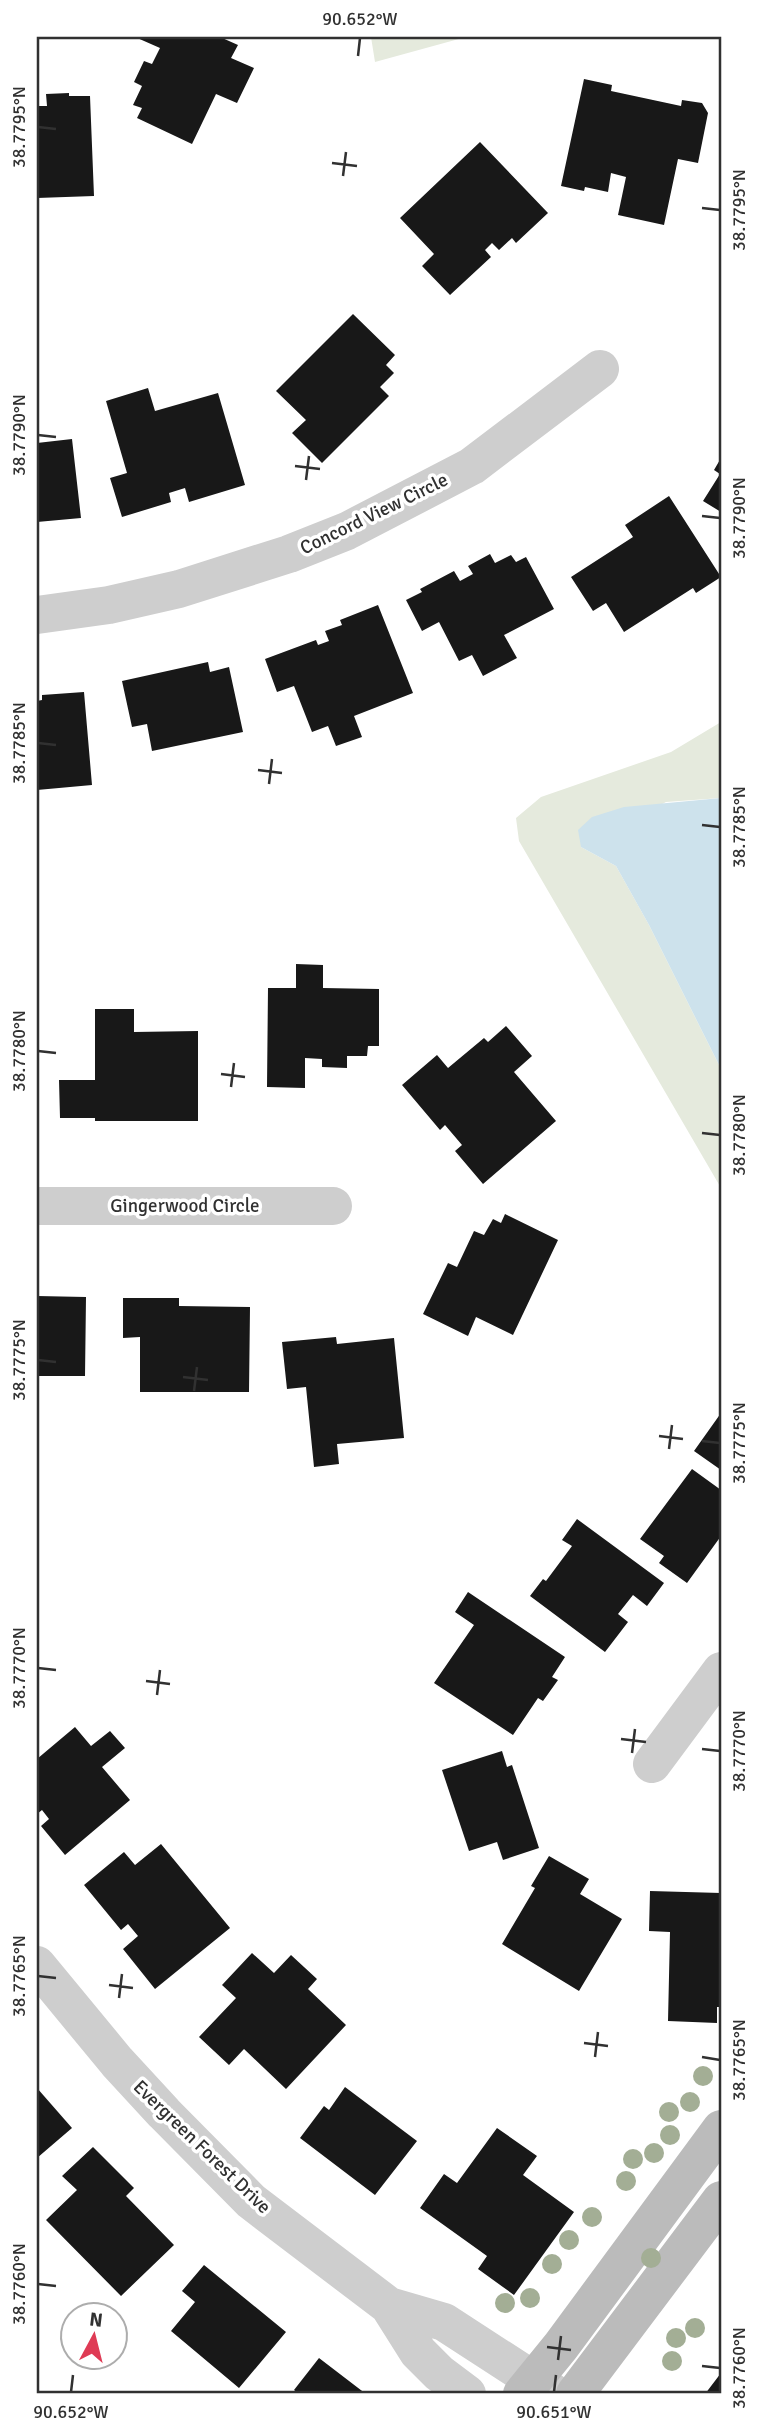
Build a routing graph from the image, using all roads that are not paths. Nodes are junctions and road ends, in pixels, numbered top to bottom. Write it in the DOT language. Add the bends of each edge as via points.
graph roads {
  1 [pos="600,369"];
  2 [pos="37,615"];
  3 [pos="37,1206"];
  4 [pos="332,1206"];
  5 [pos="721,1671"];
  6 [pos="652,1764"];
  7 [pos="37,1965"];
  8 [pos="721,2129"];
  9 [pos="721,2200"];
  10 [pos="390,2306"];
  11 [pos="536,2390"];
  12 [pos="467,2394"];
  13 [pos="575,2394"];
  1 -- 2 [label="street, Concord View Circle" via="472,466 347,531 179,589"];
  3 -- 4 [label="street, Gingerwood Circle"];
  5 -- 6 [label="street"];
  7 -- 10 [label="street, Evergreen Forest Drive" via="117,2062 251,2201"];
  8 -- 11 [label="street" via="561,2346"];
  9 -- 13 [label="street"];
  10 -- 11 [label="street, Evergreen Forest Drive" via="444,2322"];
  10 -- 12 [label="street, Evergreen Forest Drive" via="418,2352"];
}
